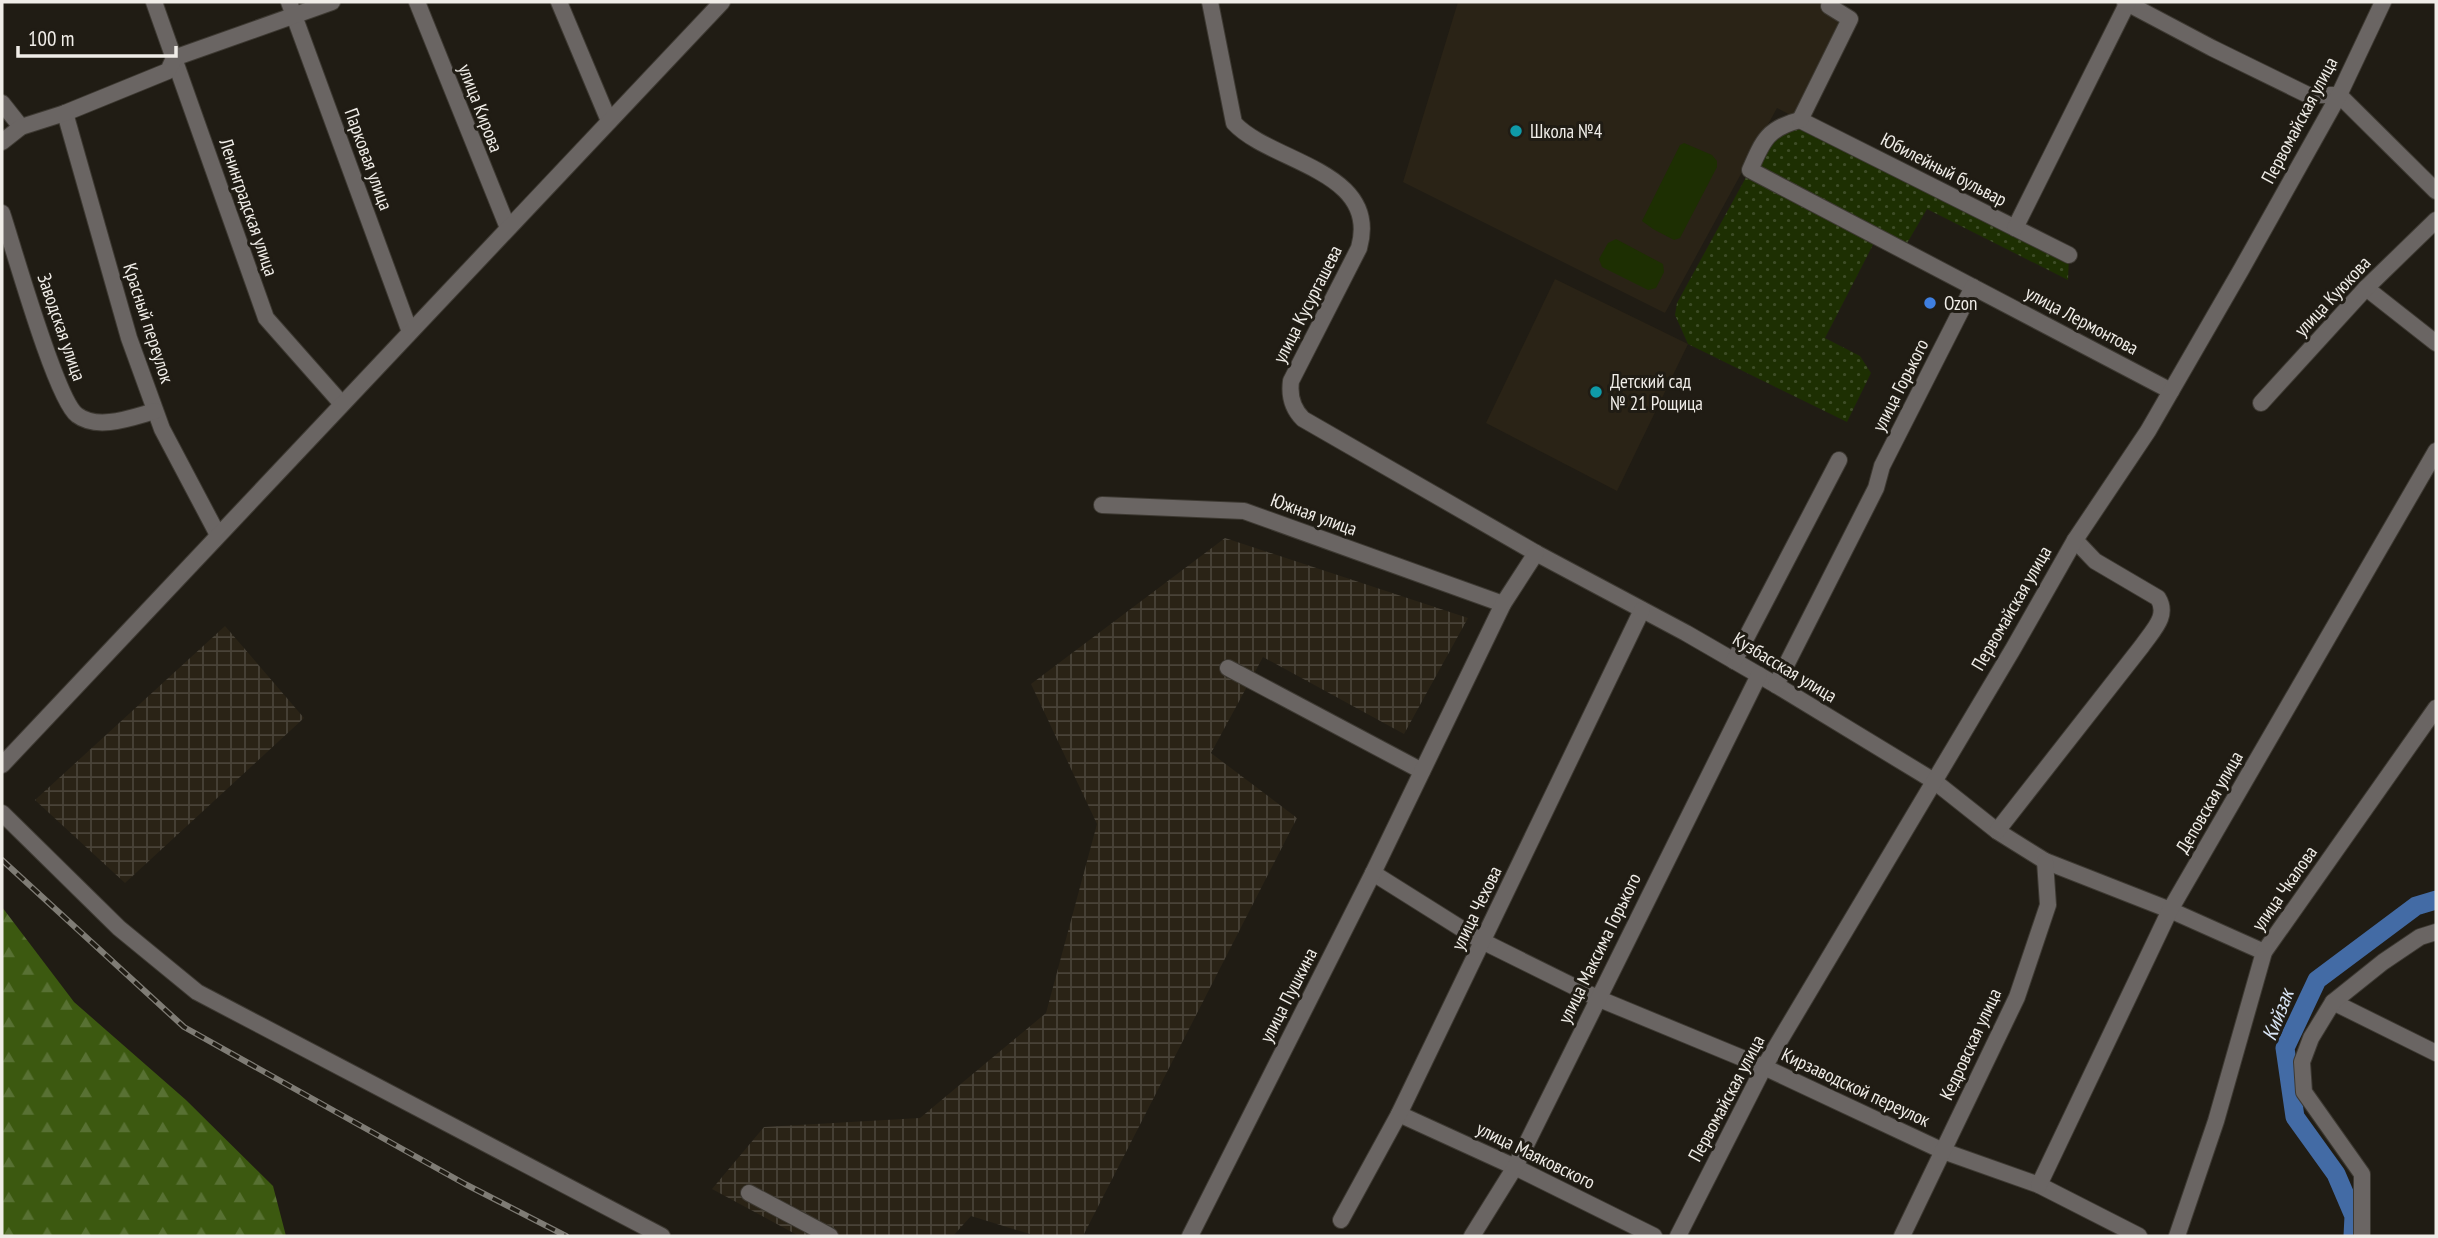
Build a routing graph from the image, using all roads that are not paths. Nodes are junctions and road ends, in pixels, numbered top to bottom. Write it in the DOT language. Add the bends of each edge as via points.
graph roads {
  1 [pos="154,2"];
  2 [pos="332,2"];
  3 [pos="417,2"];
  4 [pos="559,2"];
  5 [pos="698,2"];
  6 [pos="722,2"];
  7 [pos="1210,2"];
  8 [pos="1831,2"];
  9 [pos="2127,2"];
  10 [pos="2383,2"];
  11 [pos="291,9"];
  12 [pos="706,19"];
  13 [pos="174,58"];
  14 [pos="2339,95"];
  15 [pos="2,103"];
  16 [pos="65,113"];
  17 [pos="1800,120"];
  18 [pos="609,121"];
  19 [pos="21,127"];
  20 [pos="2,142"];
  21 [pos="2436,191"];
  22 [pos="2,213"];
  23 [pos="2436,220"];
  24 [pos="508,228"];
  25 [pos="2015,228"];
  26 [pos="2069,255"];
  27 [pos="1973,287"];
  28 [pos="2366,288"];
  29 [pos="410,331"];
  30 [pos="2436,343"];
  31 [pos="2171,391"];
  32 [pos="1292,403"];
  33 [pos="2261,403"];
  34 [pos="342,404"];
  35 [pos="155,411"];
  36 [pos="2436,450"];
  37 [pos="1839,460"];
  38 [pos="1102,505"];
  39 [pos="218,536"];
  40 [pos="2075,540"];
  41 [pos="1536,553"];
  42 [pos="1503,604"];
  43 [pos="1642,610"];
  44 [pos="1734,660"];
  45 [pos="1227,668"];
  46 [pos="1759,675"];
  47 [pos="1776,685"];
  48 [pos="2436,708"];
  49 [pos="2,765"];
  50 [pos="1422,771"];
  51 [pos="1934,780"];
  52 [pos="2,813"];
  53 [pos="1997,831"];
  54 [pos="2045,861"];
  55 [pos="1373,873"];
  56 [pos="2170,910"];
  57 [pos="2436,932"];
  58 [pos="1483,942"];
  59 [pos="2264,952"];
  60 [pos="1597,998"];
  61 [pos="2333,1002"];
  62 [pos="2436,1054"];
  63 [pos="1764,1067"];
  64 [pos="1399,1114"];
  65 [pos="1943,1151"];
  66 [pos="1515,1167"];
  67 [pos="2039,1185"];
  68 [pos="749,1193"];
  69 [pos="1341,1220"];
  70 [pos="662,1236"];
  71 [pos="830,1236"];
  72 [pos="1189,1236"];
  73 [pos="1472,1236"];
  74 [pos="1654,1236"];
  75 [pos="1678,1236"];
  76 [pos="1902,1236"];
  77 [pos="2139,1236"];
  78 [pos="2177,1236"];
  79 [pos="2362,1236"];
  1 -- 13 [label="street, Ленинградская улица"];
  2 -- 11 [label="street"];
  3 -- 24 [label="street, улица Кирова"];
  4 -- 18 [label="street"];
  5 -- 12 [label="street"];
  6 -- 12 [label="street"];
  7 -- 32 [label="street, улица Кусургашева" via="1234,123 1246,135 1326,175 1362,217 1359,248 1291,381"];
  8 -- 17 [label="street" via="1829,6 1850,19"];
  9 -- 14 [label="street" via="2308,95"];
  9 -- 25 [label="street"];
  10 -- 14 [label="street, Первомайская улица"];
  11 -- 13 [label="street"];
  11 -- 29 [label="street, Парковая улица"];
  12 -- 18 [label="street"];
  13 -- 16 [label="street" via="168,71"];
  13 -- 34 [label="street, Ленинградская улица" via="266,318"];
  14 -- 21 [label="street"];
  14 -- 31 [label="street, Первомайская улица"];
  15 -- 19 [label="street"];
  16 -- 19 [label="street"];
  16 -- 35 [label="street, Красный переулок" via="129,338"];
  17 -- 25 [label="street, Юбилейный бульвар"];
  17 -- 27 [label="street" via="1781,125 1763,140 1749,170"];
  18 -- 24 [label="street"];
  19 -- 20 [label="street"];
  22 -- 35 [label="street, Заводская улица" via="58,388 76,415 102,423"];
  23 -- 28 [label="street, улица Куюкова"];
  24 -- 29 [label="street"];
  25 -- 26 [label="street, Юбилейный бульвар"];
  27 -- 31 [label="street, улица Лермонтова"];
  27 -- 47 [label="street, улица Горького"];
  28 -- 30 [label="street"];
  28 -- 33 [label="street, улица Куюкова"];
  29 -- 34 [label="street"];
  31 -- 40 [label="street, Первомайская улица"];
  32 -- 41 [label="street, Кузбасская улица" via="1303,419"];
  34 -- 39 [label="street"];
  35 -- 39 [label="street, Красный переулок"];
  36 -- 56 [label="street, Деповская улица"];
  37 -- 44 [label="street"];
  38 -- 42 [label="street, Южная улица" via="1244,511"];
  39 -- 49 [label="street"];
  40 -- 51 [label="street, Первомайская улица"];
  40 -- 53 [label="street" via="2095,561 2158,598 2163,616"];
  41 -- 42 [label="street, улица Пушкина"];
  41 -- 43 [label="street, Кузбасская улица"];
  42 -- 50 [label="street, улица Пушкина"];
  43 -- 44 [label="street, Кузбасская улица"];
  43 -- 58 [label="street, улица Чехова"];
  44 -- 46 [label="street, Кузбасская улица"];
  45 -- 50 [label="street"];
  46 -- 47 [label="street, Кузбасская улица"];
  46 -- 60 [label="street, улица Максима Горького"];
  47 -- 51 [label="street, Кузбасская улица"];
  48 -- 59 [label="street, улица Чкалова"];
  50 -- 55 [label="street, улица Пушкина"];
  51 -- 53 [label="street, Кузбасская улица"];
  51 -- 63 [label="street, Первомайская улица"];
  52 -- 70 [label="street" via="119,928 197,992"];
  53 -- 54 [label="street, Кузбасская улица"];
  54 -- 56 [label="street, Кузбасская улица"];
  54 -- 65 [label="street, Кедровская улица" via="2048,905 2017,997"];
  55 -- 58 [label="street, Кирзаводской переулок"];
  55 -- 72 [label="street, улица Пушкина"];
  56 -- 59 [label="street, Кузбасская улица"];
  56 -- 67 [label="street, Деповская улица"];
  57 -- 61 [label="street" via="2420,937"];
  58 -- 60 [label="street, Кирзаводской переулок"];
  58 -- 64 [label="street, улица Чехова"];
  59 -- 78 [label="street, улица Чкалова" via="2216,1121"];
  60 -- 63 [label="street, Кирзаводской переулок"];
  60 -- 66 [label="street, улица Максима Горького"];
  61 -- 62 [label="street"];
  61 -- 79 [label="street" via="2302,1062 2304,1092 2362,1174"];
  63 -- 65 [label="street, Кирзаводской переулок"];
  63 -- 75 [label="street, Первомайская улица"];
  64 -- 66 [label="street, улица Маяковского"];
  64 -- 69 [label="street, улица Чехова"];
  65 -- 67 [label="street, Кирзаводской переулок"];
  65 -- 76 [label="street, Кедровская улица"];
  66 -- 73 [label="street, улица Максима Горького"];
  66 -- 74 [label="street, улица Маяковского"];
  67 -- 77 [label="street, Кирзаводской переулок"];
  68 -- 71 [label="street"];
}
